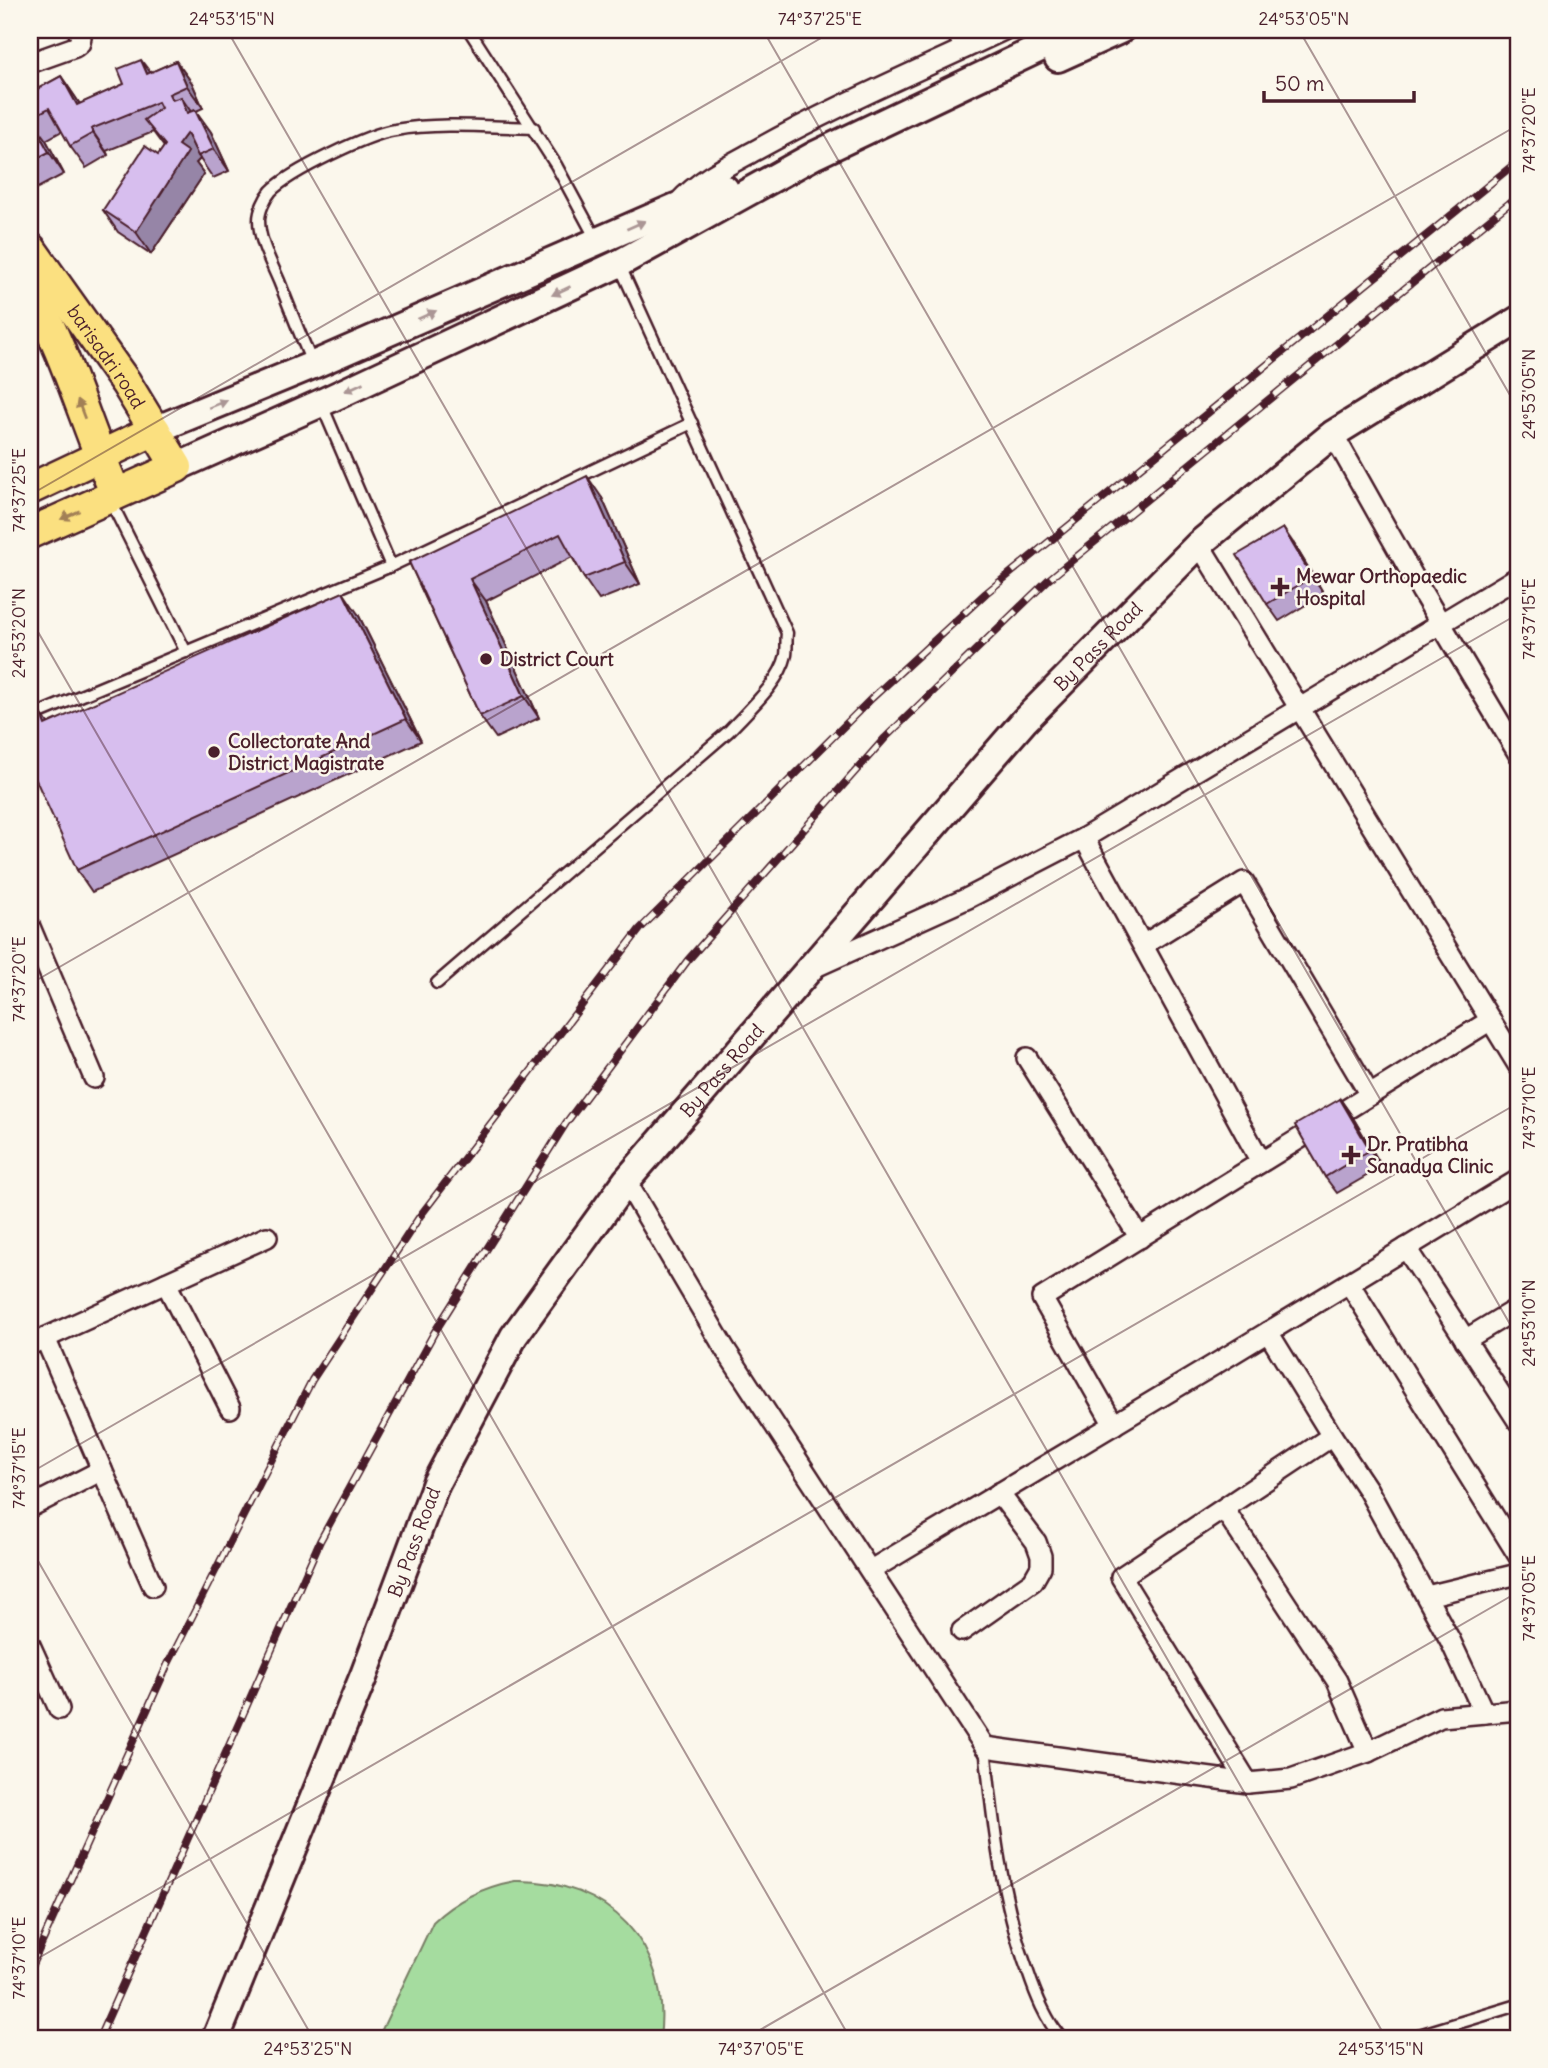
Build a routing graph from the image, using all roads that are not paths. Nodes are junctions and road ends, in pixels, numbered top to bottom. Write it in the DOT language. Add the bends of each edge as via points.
graph roads {
  1 [pos="78,30"];
  2 [pos="469,30"];
  3 [pos="956,30"];
  4 [pos="1004,30"];
  5 [pos="1078,30"];
  6 [pos="1120,30"];
  7 [pos="965,48"];
  8 [pos="30,63"];
  9 [pos="534,128"];
  10 [pos="815,155"];
  11 [pos="673,208"];
  12 [pos="718,208"];
  13 [pos="597,241"];
  14 [pos="30,248"];
  15 [pos="618,264"];
  16 [pos="30,289"];
  17 [pos="482,291"];
  18 [pos="49,316"];
  19 [pos="497,320"];
  20 [pos="1518,320"];
  21 [pos="313,365"];
  22 [pos="321,403"];
  23 [pos="692,423"];
  24 [pos="155,430"];
  25 [pos="1333,434"];
  26 [pos="99,457"];
  27 [pos="177,467"];
  28 [pos="30,489"];
  29 [pos="113,496"];
  30 [pos="30,533"];
  31 [pos="1199,544"];
  32 [pos="391,566"];
  33 [pos="1518,577"];
  34 [pos="1441,623"];
  35 [pos="186,652"];
  36 [pos="1300,709"];
  37 [pos="30,717"];
  38 [pos="1518,753"];
  39 [pos="1084,838"];
  40 [pos="30,927"];
  41 [pos="1143,945"];
  42 [pos="808,970"];
  43 [pos="437,983"];
  44 [pos="1490,1020"];
  45 [pos="1027,1058"];
  46 [pos="1518,1065"];
  47 [pos="93,1078"];
  48 [pos="1370,1095"];
  49 [pos="1261,1162"];
  50 [pos="1518,1180"];
  51 [pos="626,1181"];
  52 [pos="267,1237"];
  53 [pos="1140,1238"];
  54 [pos="1406,1248"];
  55 [pos="166,1283"];
  56 [pos="1349,1283"];
  57 [pos="1518,1308"];
  58 [pos="1268,1332"];
  59 [pos="1465,1340"];
  60 [pos="37,1342"];
  61 [pos="230,1408"];
  62 [pos="1518,1421"];
  63 [pos="1114,1425"];
  64 [pos="1332,1436"];
  65 [pos="102,1470"];
  66 [pos="999,1493"];
  67 [pos="30,1507"];
  68 [pos="1224,1509"];
  69 [pos="1518,1555"];
  70 [pos="870,1570"];
  71 [pos="1518,1574"];
  72 [pos="153,1586"];
  73 [pos="1427,1596"];
  74 [pos="962,1631"];
  75 [pos="30,1645"];
  76 [pos="59,1709"];
  77 [pos="1518,1710"];
  78 [pos="1484,1713"];
  79 [pos="985,1747"];
  80 [pos="1368,1752"];
  81 [pos="1248,1783"];
  82 [pos="1518,2004"];
  83 [pos="216,2038"];
  84 [pos="1061,2038"];
  85 [pos="1409,2038"];
  1 -- 8 [label="street" via="80,43 75,47"];
  2 -- 9 [label="lane"];
  3 -- 7 [label="street"];
  4 -- 7 [label="street"];
  5 -- 10 [label="street"];
  6 -- 12 [label="street" via="766,196"];
  7 -- 11 [label="street" via="792,130 708,177"];
  9 -- 13 [label="lane"];
  9 -- 21 [label="lane" via="436,125 392,130 320,160 270,192 259,220 264,244"];
  10 -- 11 [label="street"];
  10 -- 12 [label="street"];
  13 -- 11 [label="street, one-way"];
  12 -- 15 [label="street"];
  13 -- 17 [label="street"];
  14 -- 18 [label="main road, barisadri road"];
  15 -- 19 [label="street, one-way"];
  15 -- 23 [label="lane"];
  16 -- 18 [label="main road"];
  17 -- 19 [label="street"];
  21 -- 17 [label="street, one-way"];
  18 -- 24 [label="main road, barisadri road" via="126,383"];
  26 -- 18 [label="main road, one-way"];
  19 -- 22 [label="street, one-way"];
  20 -- 25 [label="street, By Pass Road"];
  24 -- 21 [label="street, one-way"];
  22 -- 27 [label="street"];
  22 -- 32 [label="lane"];
  23 -- 32 [label="lane"];
  23 -- 43 [label="lane" via="787,633 785,657 776,677 729,731"];
  24 -- 26 [label="main road"];
  24 -- 27 [label="main road, barisadri road"];
  25 -- 31 [label="street, By Pass Road"];
  25 -- 34 [label="street"];
  26 -- 28 [label="main road"];
  26 -- 29 [label="main road"];
  27 -- 29 [label="main road"];
  29 -- 30 [label="main road, one-way"];
  29 -- 35 [label="lane"];
  31 -- 36 [label="street"];
  31 -- 42 [label="street, By Pass Road" via="1025,720"];
  32 -- 35 [label="lane"];
  33 -- 34 [label="street"];
  34 -- 36 [label="street"];
  34 -- 38 [label="street"];
  35 -- 37 [label="lane"];
  36 -- 39 [label="street"];
  36 -- 44 [label="street"];
  39 -- 41 [label="street"];
  39 -- 42 [label="street" via="968,898"];
  40 -- 47 [label="street"];
  41 -- 48 [label="street" via="1244,882"];
  41 -- 49 [label="street"];
  42 -- 51 [label="street, By Pass Road"];
  44 -- 46 [label="street"];
  44 -- 48 [label="street"];
  45 -- 53 [label="street"];
  48 -- 49 [label="street"];
  49 -- 53 [label="street"];
  50 -- 54 [label="street"];
  51 -- 70 [label="street" via="724,1349"];
  51 -- 83 [label="street, By Pass Road" via="514,1336 436,1483 364,1675"];
  52 -- 55 [label="street"];
  53 -- 63 [label="street" via="1042,1298"];
  54 -- 56 [label="street"];
  54 -- 59 [label="street"];
  55 -- 60 [label="street"];
  55 -- 61 [label="street"];
  56 -- 58 [label="street"];
  56 -- 69 [label="street"];
  57 -- 59 [label="street"];
  58 -- 63 [label="street"];
  58 -- 64 [label="street"];
  59 -- 62 [label="street"];
  60 -- 65 [label="street"];
  63 -- 66 [label="street"];
  64 -- 68 [label="street"];
  64 -- 73 [label="street"];
  65 -- 67 [label="street"];
  65 -- 72 [label="street"];
  66 -- 70 [label="street"];
  66 -- 74 [label="street" via="1036,1542 1041,1567 1033,1581"];
  68 -- 80 [label="street" via="1337,1681"];
  68 -- 81 [label="street" via="1121,1577"];
  70 -- 79 [label="street"];
  71 -- 73 [label="street"];
  73 -- 78 [label="street"];
  75 -- 76 [label="street"];
  77 -- 78 [label="street"];
  78 -- 80 [label="street" via="1441,1717"];
  79 -- 81 [label="street"];
  79 -- 84 [label="lane" via="995,1839 1014,1934 1040,2007"];
  80 -- 81 [label="street" via="1291,1779"];
  82 -- 85 [label="lane"];
}
